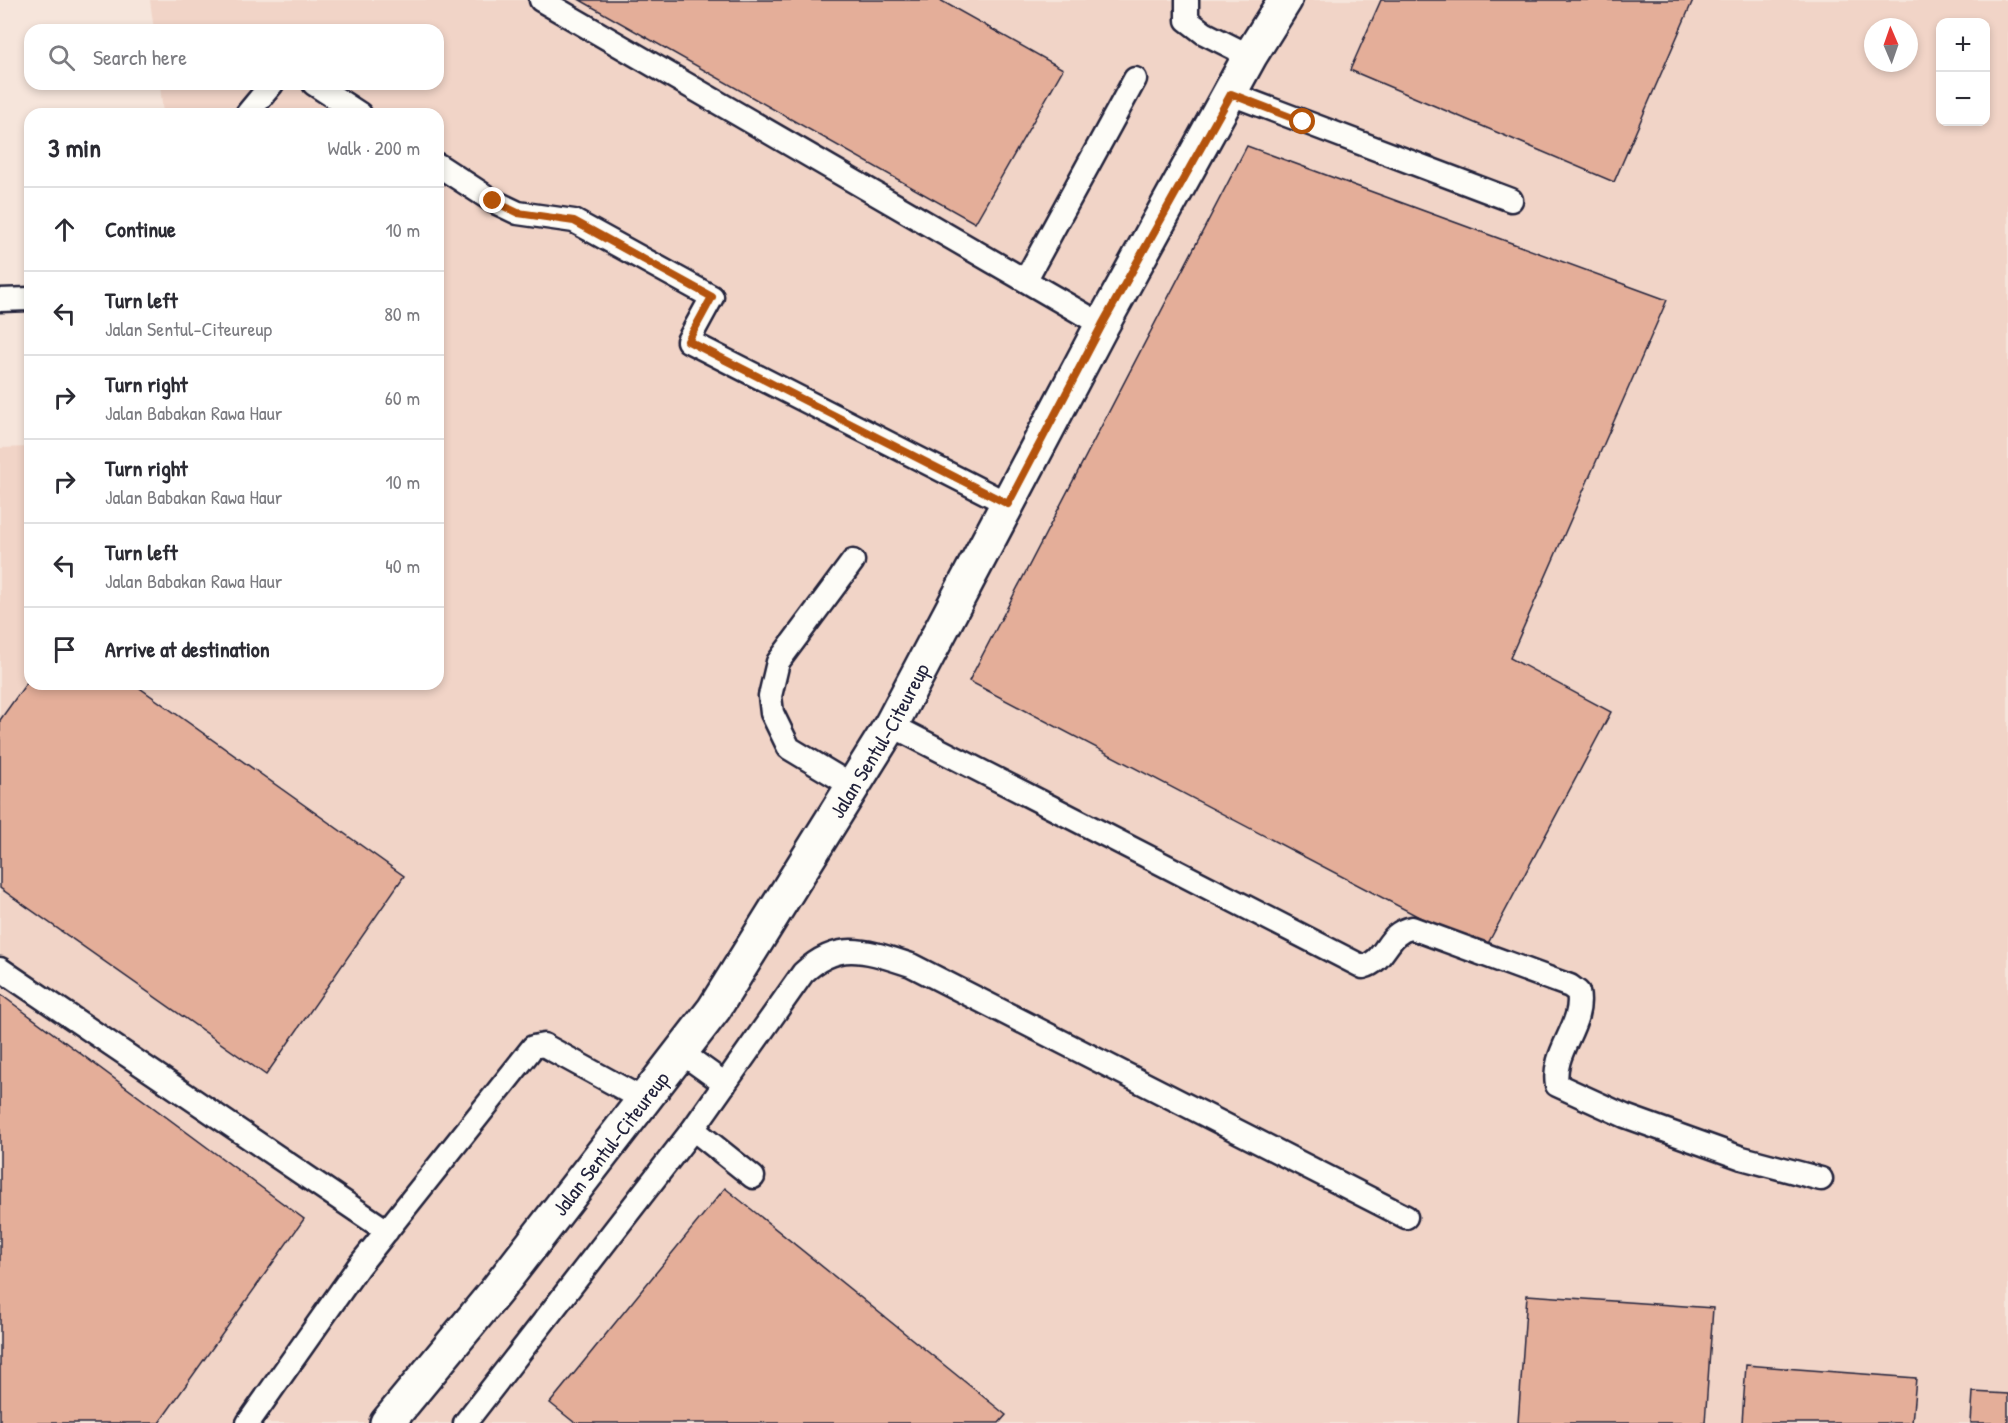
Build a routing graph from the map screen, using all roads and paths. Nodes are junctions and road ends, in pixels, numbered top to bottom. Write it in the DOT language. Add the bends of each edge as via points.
graph roads {
  1 [pos="541,0"];
  2 [pos="1187,0"];
  3 [pos="1285,0"];
  4 [pos="1250,56"];
  5 [pos="1135,79"];
  6 [pos="267,90"];
  7 [pos="323,90"];
  8 [pos="1231,94"];
  9 [pos="252,108"];
  10 [pos="351,108"];
  11 [pos="444,169"];
  12 [pos="1511,200"];
  13 [pos="1026,279"];
  14 [pos="0,300"];
  15 [pos="24,300"];
  16 [pos="1102,325"];
  17 [pos="1008,504"];
  18 [pos="853,561"];
  19 [pos="891,725"];
  20 [pos="854,787"];
  21 [pos="0,969"];
  22 [pos="682,1053"];
  23 [pos="725,1084"];
  24 [pos="646,1101"];
  25 [pos="693,1129"];
  26 [pos="753,1177"];
  27 [pos="1821,1179"];
  28 [pos="1406,1217"];
  29 [pos="387,1231"];
  30 [pos="248,1423"];
  31 [pos="387,1423"];
  32 [pos="465,1423"];
  1 -- 13 [label="lane"];
  2 -- 4 [label="lane" via="1187,20"];
  3 -- 4 [label="street, Jalan Sentul-Citeureup"];
  4 -- 8 [label="street, Jalan Sentul-Citeureup"];
  5 -- 13 [label="lane"];
  6 -- 9 [label="lane"];
  7 -- 10 [label="lane"];
  8 -- 12 [label="lane"];
  8 -- 16 [label="street, Jalan Sentul-Citeureup"];
  11 -- 17 [label="lane" via="518,213 574,221 712,297 688,341"];
  13 -- 16 [label="lane"];
  14 -- 15 [label="lane"];
  16 -- 17 [label="street, Jalan Sentul-Citeureup"];
  17 -- 19 [label="street, Jalan Sentul-Citeureup"];
  18 -- 20 [label="lane" via="778,662 770,696 772,713 789,748"];
  19 -- 20 [label="street, Jalan Sentul-Citeureup"];
  19 -- 27 [label="lane" via="1363,967 1378,960 1392,936 1412,928 1570,986 1578,992 1581,1003 1556,1064 1557,1085 1625,1116 1731,1154"];
  20 -- 22 [label="street, Jalan Sentul-Citeureup"];
  21 -- 29 [label="lane"];
  22 -- 23 [label="lane"];
  22 -- 24 [label="street, Jalan Sentul-Citeureup"];
  23 -- 25 [label="lane"];
  23 -- 28 [label="lane" via="803,973 818,959 834,951 869,954 911,965"];
  24 -- 29 [label="lane" via="544,1045 533,1047"];
  24 -- 31 [label="street, Jalan Sentul-Citeureup"];
  25 -- 26 [label="lane"];
  25 -- 32 [label="lane"];
  29 -- 30 [label="lane"];
}
